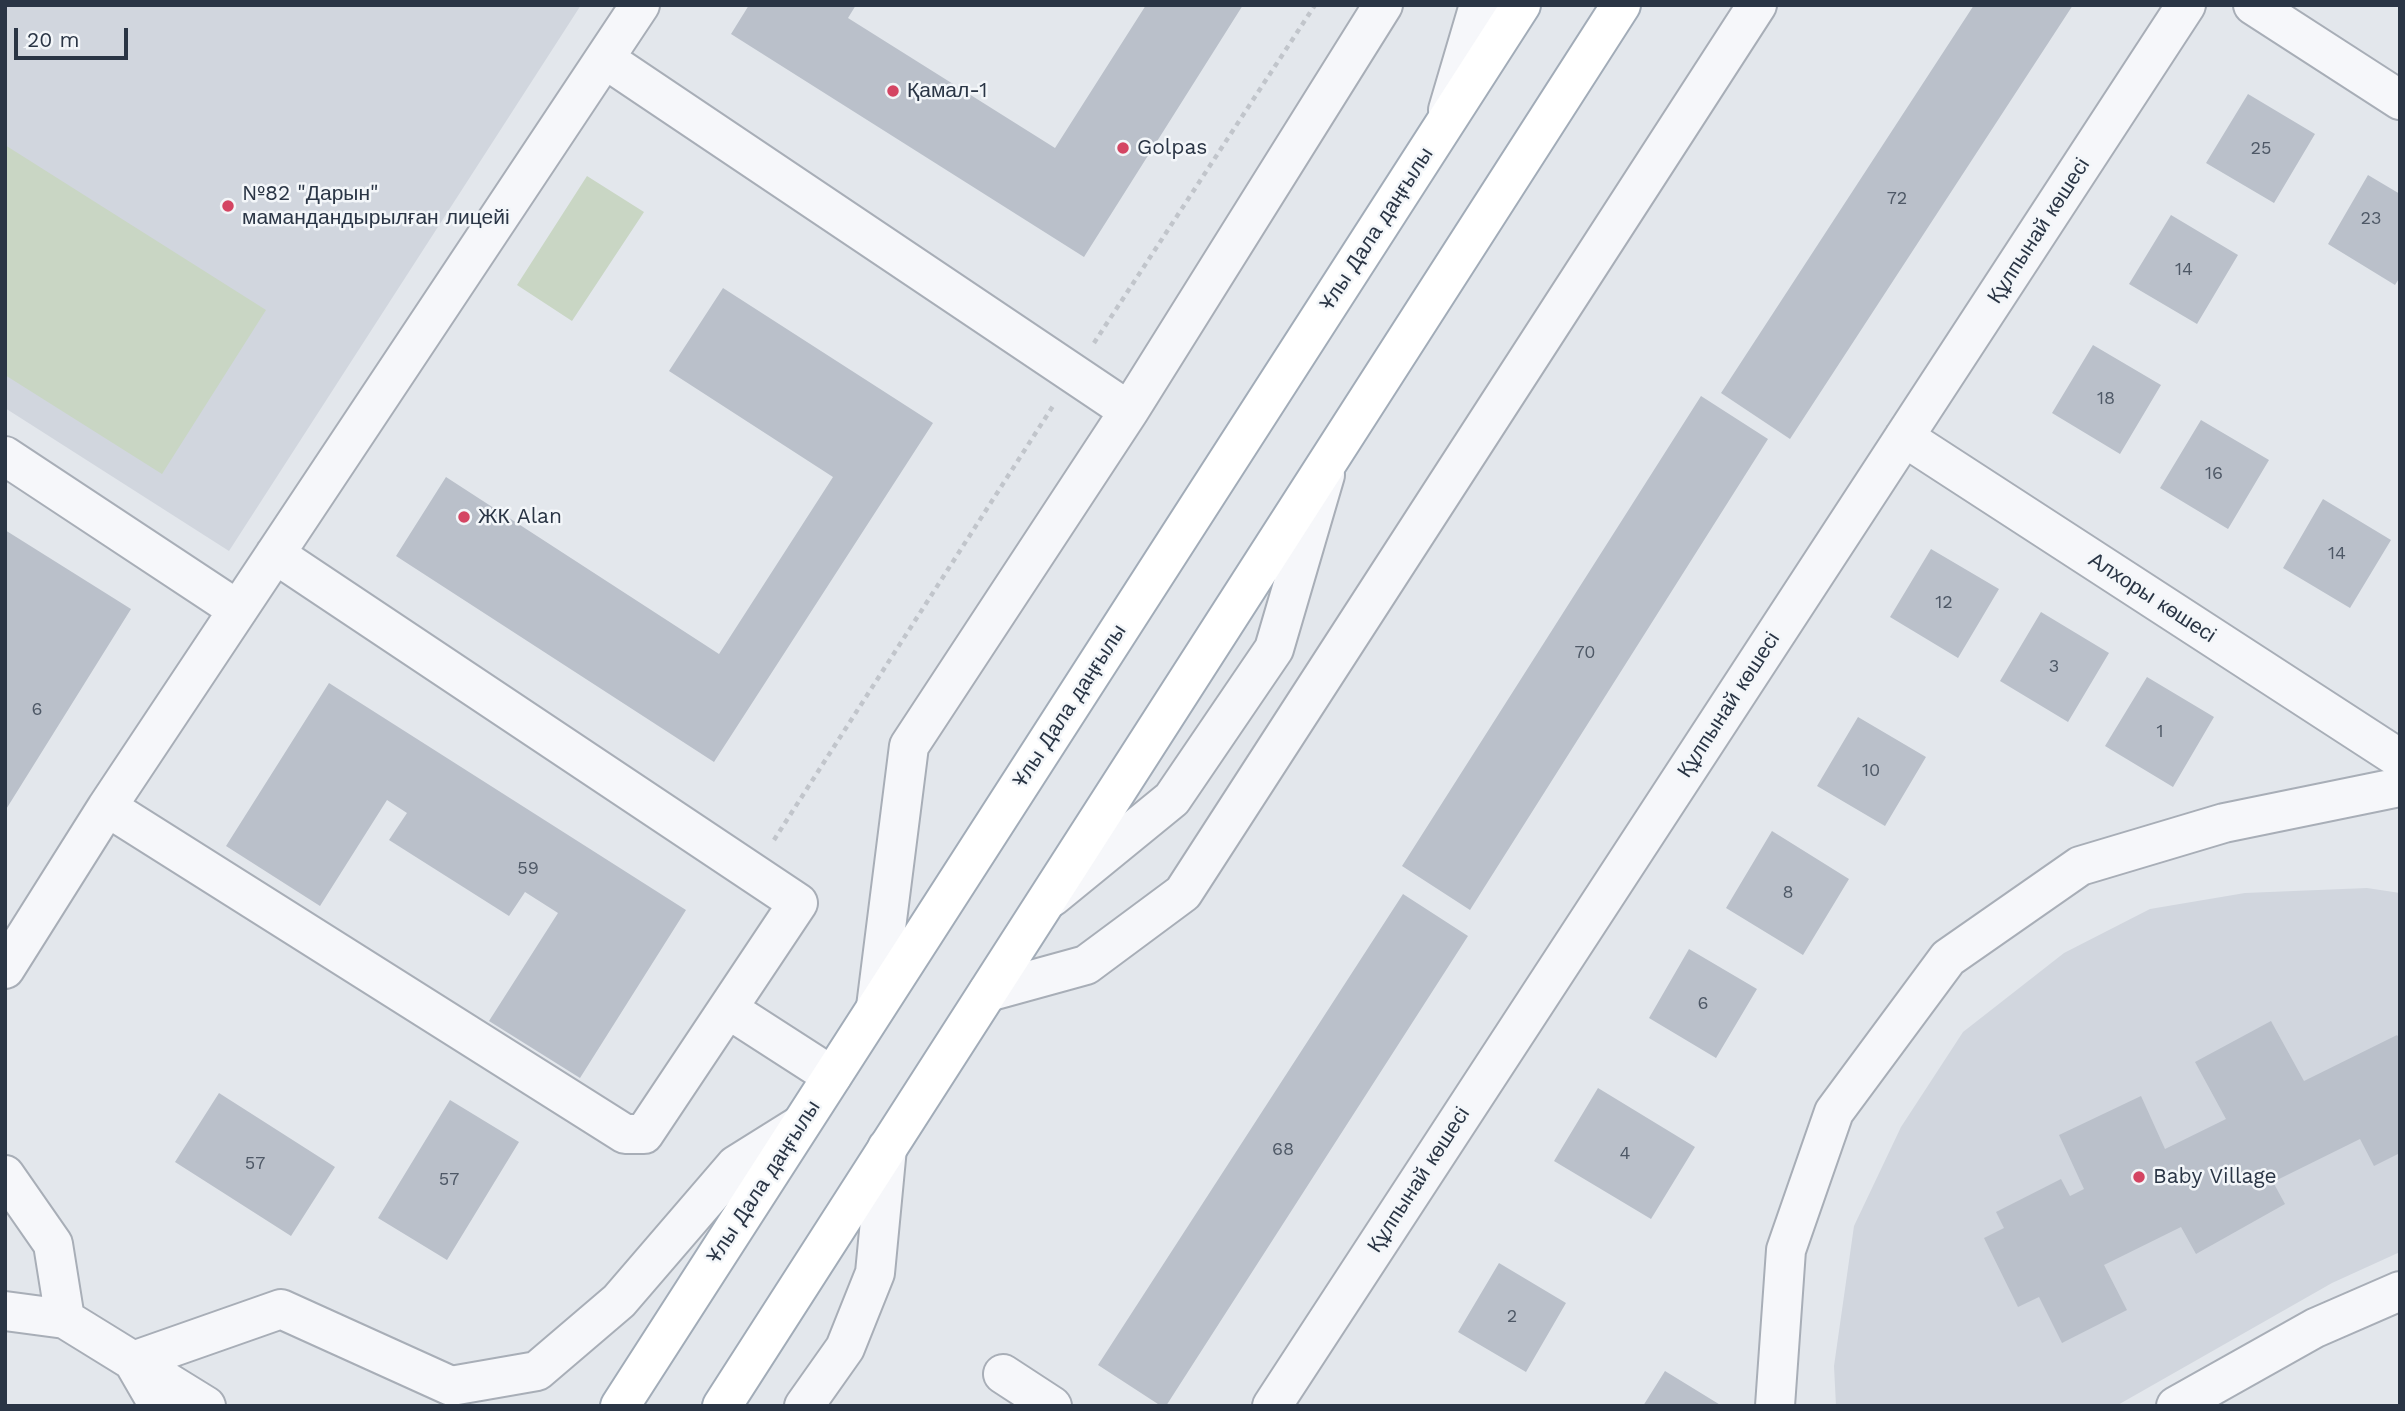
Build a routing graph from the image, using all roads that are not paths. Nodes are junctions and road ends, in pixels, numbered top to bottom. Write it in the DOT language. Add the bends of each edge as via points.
graph roads {
  1 [pos="640,5"];
  2 [pos="1383,5"];
  3 [pos="1479,5"];
  4 [pos="1521,5"];
  5 [pos="1621,5"];
  6 [pos="1757,5"];
  7 [pos="2186,5"];
  8 [pos="2253,5"];
  9 [pos="605,59"];
  10 [pos="2400,100"];
  11 [pos="1443,126"];
  12 [pos="1129,411"];
  13 [pos="1904,437"];
  14 [pos="5,456"];
  15 [pos="1330,458"];
  16 [pos="275,554"];
  17 [pos="238,610"];
  18 [pos="2400,759"];
  19 [pos="2400,787"];
  20 [pos="107,807"];
  21 [pos="1043,905"];
  22 [pos="5,969"];
  23 [pos="988,992"];
  24 [pos="876,1007"];
  25 [pos="728,1009"];
  26 [pos="832,1076"];
  27 [pos="800,1125"];
  28 [pos="887,1148"];
  29 [pos="5,1175"];
  30 [pos="2400,1291"];
  31 [pos="5,1311"];
  32 [pos="65,1319"];
  33 [pos="133,1361"];
  34 [pos="1003,1374"];
  35 [pos="159,1406"];
  36 [pos="206,1406"];
  37 [pos="620,1406"];
  38 [pos="722,1406"];
  39 [pos="804,1406"];
  40 [pos="1052,1406"];
  41 [pos="1272,1406"];
  42 [pos="1775,1406"];
  43 [pos="2176,1406"];
  1 -- 9 [label="street"];
  2 -- 12 [label="street"];
  3 -- 11 [label="street"];
  4 -- 11 [label="main road, Ұлы Дала даңғылы"];
  5 -- 15 [label="main road"];
  6 -- 23 [label="street" via="1183,893 1086,965"];
  7 -- 13 [label="street, Құлпынай көшесі"];
  8 -- 10 [label="street"];
  9 -- 12 [label="street"];
  9 -- 16 [label="street"];
  11 -- 24 [label="main road, Ұлы Дала даңғылы"];
  12 -- 24 [label="street" via="909,746"];
  13 -- 18 [label="street, Алхоры көшесі"];
  13 -- 41 [label="street, Құлпынай көшесі"];
  14 -- 17 [label="street"];
  15 -- 21 [label="main road"];
  15 -- 21 [label="street" via="1274,649 1172,799"];
  16 -- 17 [label="street"];
  16 -- 25 [label="street" via="798,903"];
  17 -- 20 [label="street"];
  19 -- 42 [label="street" via="2224,823 2080,866 1948,958 1834,1112 1786,1250"];
  20 -- 22 [label="street"];
  20 -- 25 [label="street" via="625,1134 644,1134"];
  21 -- 23 [label="main road"];
  23 -- 28 [label="main road"];
  24 -- 26 [label="main road, Ұлы Дала даңғылы"];
  25 -- 26 [label="street"];
  26 -- 27 [label="main road, Ұлы Дала даңғылы"];
  27 -- 33 [label="street" via="736,1165 619,1301 537,1371 451,1386 281,1309"];
  27 -- 37 [label="main road, Ұлы Дала даңғылы"];
  28 -- 38 [label="main road"];
  28 -- 39 [label="street" via="875,1273 845,1348"];
  29 -- 32 [label="street" via="53,1244"];
  30 -- 43 [label="street" via="2315,1328"];
  31 -- 32 [label="street"];
  32 -- 33 [label="street"];
  33 -- 35 [label="street"];
  33 -- 36 [label="street"];
  34 -- 40 [label="street"];
}
